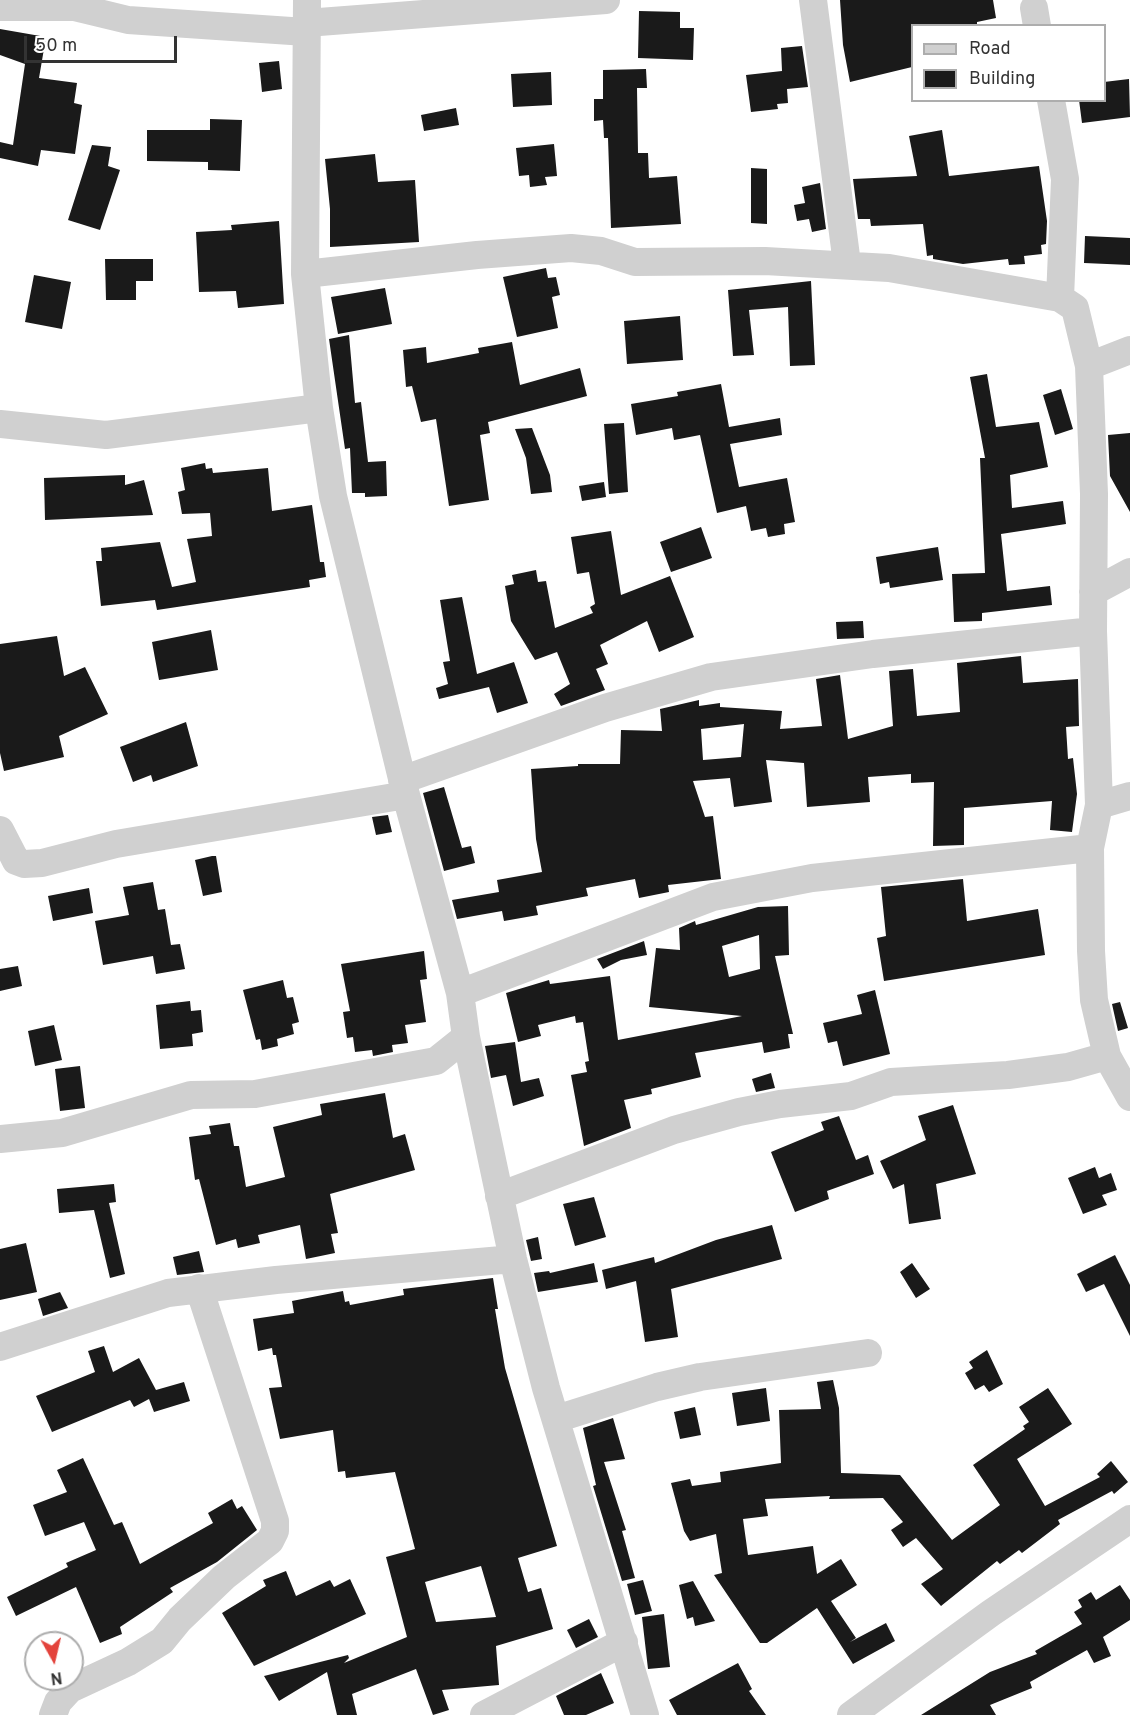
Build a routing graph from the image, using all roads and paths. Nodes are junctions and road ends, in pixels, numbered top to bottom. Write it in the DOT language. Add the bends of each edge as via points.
graph roads {
  1 [pos="606,0"];
  2 [pos="813,0"];
  3 [pos="0,7"];
  4 [pos="306,19"];
  5 [pos="1051,102"];
  6 [pos="847,264"];
  7 [pos="305,274"];
  8 [pos="1060,298"];
  9 [pos="1130,350"];
  10 [pos="1089,366"];
  11 [pos="319,408"];
  12 [pos="0,424"];
  13 [pos="1130,572"];
  14 [pos="1094,592"];
  15 [pos="1093,631"];
  16 [pos="404,788"];
  17 [pos="1130,796"];
  18 [pos="1099,805"];
  19 [pos="0,830"];
  20 [pos="1090,848"];
  21 [pos="12,871"];
  22 [pos="460,993"];
  23 [pos="466,1037"];
  24 [pos="1107,1056"];
  25 [pos="436,1061"];
  26 [pos="474,1076"];
  27 [pos="1130,1098"];
  28 [pos="0,1139"];
  29 [pos="500,1196"];
  30 [pos="513,1260"];
  31 [pos="199,1288"];
  32 [pos="0,1347"];
  33 [pos="868,1353"];
  34 [pos="556,1419"];
  35 [pos="1130,1519"];
  36 [pos="624,1642"];
  37 [pos="53,1715"];
  38 [pos="484,1715"];
  39 [pos="645,1715"];
  40 [pos="851,1715"];
  1 -- 4 [label="street"];
  2 -- 6 [label="street"];
  3 -- 4 [label="street" via="74,7 128,20"];
  4 -- 7 [label="street"];
  5 -- 8 [label="street" via="1065,179"];
  6 -- 7 [label="street" via="635,262 601,251 571,248"];
  6 -- 8 [label="street"];
  7 -- 11 [label="street"];
  8 -- 10 [label="street" via="1075,308"];
  9 -- 10 [label="street"];
  10 -- 14 [label="street"];
  11 -- 12 [label="street" via="106,435"];
  11 -- 16 [label="street" via="346,553"];
  13 -- 14 [label="street"];
  14 -- 15 [label="street"];
  15 -- 16 [label="street" via="873,654 711,677 605,708"];
  15 -- 18 [label="street"];
  16 -- 21 [label="street" via="116,844"];
  16 -- 22 [label="street"];
  17 -- 18 [label="street"];
  18 -- 20 [label="street"];
  19 -- 21 [label="street" via="16,861"];
  20 -- 22 [label="street" via="812,878 713,897"];
  20 -- 24 [label="street" via="1094,1000"];
  22 -- 23 [label="street"];
  23 -- 25 [label="street"];
  23 -- 26 [label="street"];
  24 -- 27 [label="street"];
  24 -- 29 [label="street" via="1068,1067 1008,1075 891,1082 851,1096 739,1112 674,1131"];
  25 -- 26 [label="street"];
  25 -- 28 [label="street" via="265,1093 191,1095 62,1132"];
  26 -- 29 [label="street"];
  29 -- 30 [label="street"];
  30 -- 31 [label="street"];
  30 -- 34 [label="street"];
  31 -- 32 [label="street" via="106,1311"];
  31 -- 37 [label="street" via="276,1531 270,1541 180,1619 162,1641 70,1689"];
  33 -- 34 [label="street" via="700,1377"];
  34 -- 36 [label="street"];
  35 -- 40 [label="street"];
  36 -- 38 [label="street"];
  36 -- 39 [label="street"];
}
